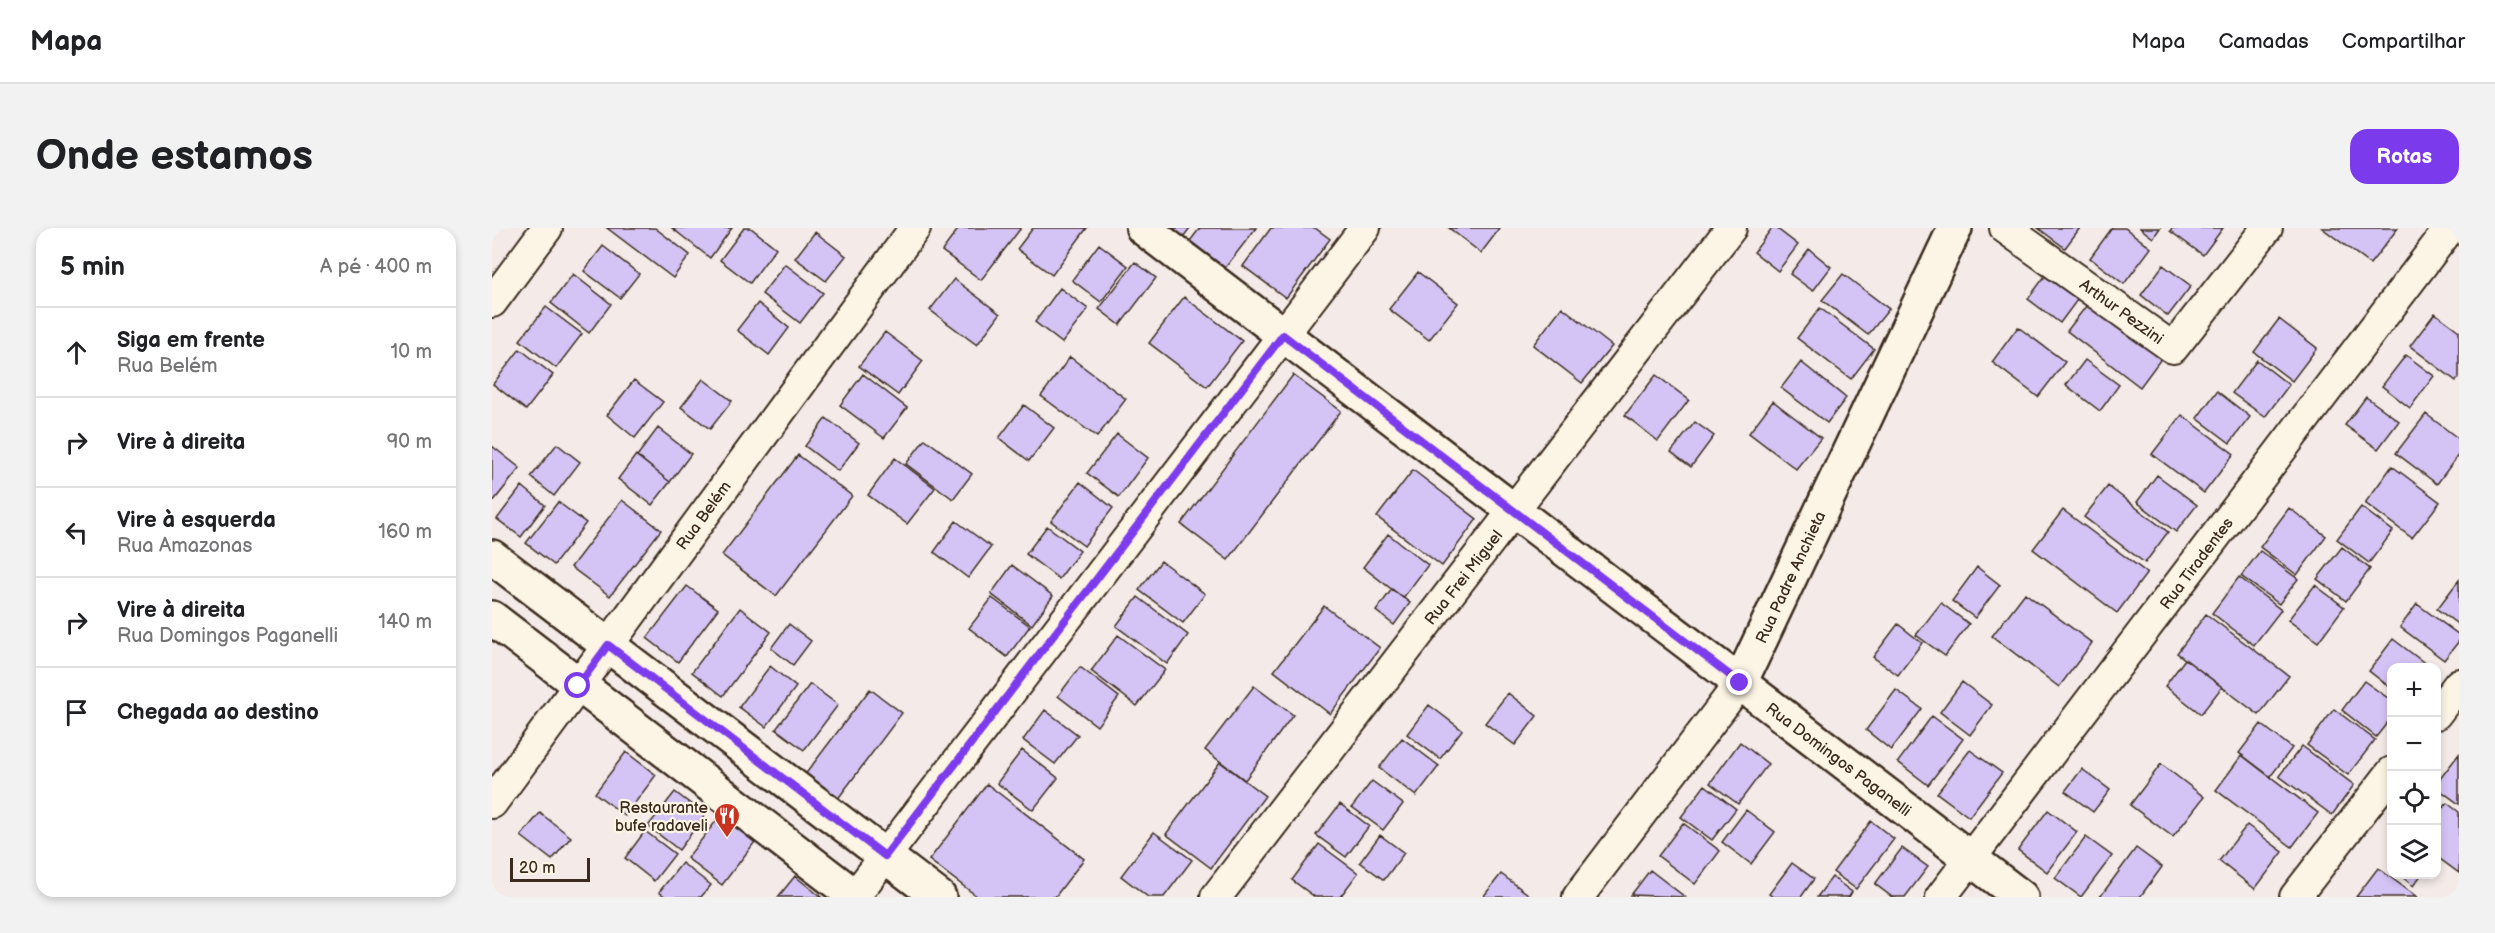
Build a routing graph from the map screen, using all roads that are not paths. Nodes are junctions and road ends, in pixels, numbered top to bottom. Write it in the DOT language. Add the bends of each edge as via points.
graph roads {
  1 [pos="547,228"];
  2 [pos="915,228"];
  3 [pos="1143,228"];
  4 [pos="1365,228"];
  5 [pos="1731,228"];
  6 [pos="1955,228"];
  7 [pos="2005,228"];
  8 [pos="2267,228"];
  9 [pos="2450,228"];
  10 [pos="492,302"];
  11 [pos="1283,335"];
  12 [pos="1514,511"];
  13 [pos="492,557"];
  14 [pos="492,618"];
  15 [pos="608,645"];
  16 [pos="1740,683"];
  17 [pos="2459,684"];
  18 [pos="578,686"];
  19 [pos="2441,707"];
  20 [pos="2387,777"];
  21 [pos="492,803"];
  22 [pos="885,856"];
  23 [pos="1970,859"];
  24 [pos="855,897"];
  25 [pos="939,897"];
  26 [pos="1215,897"];
  27 [pos="1578,897"];
  28 [pos="1941,897"];
  29 [pos="2021,897"];
  30 [pos="2295,897"];
  1 -- 10 [label="street"];
  2 -- 15 [label="street, Rua Belém"];
  3 -- 11 [label="street, Rua Domingos Paganelli"];
  4 -- 11 [label="street"];
  5 -- 12 [label="street, Rua Frei Miguel"];
  6 -- 16 [label="street, Rua Padre Anchieta"];
  7 -- 8 [label="street, Arthur Pezzini" via="2173,348"];
  9 -- 23 [label="street, Rua Tiradentes"];
  11 -- 12 [label="street, Rua Domingos Paganelli"];
  11 -- 22 [label="street"];
  12 -- 16 [label="street, Rua Domingos Paganelli"];
  12 -- 26 [label="street, Rua Frei Miguel"];
  13 -- 15 [label="street"];
  14 -- 18 [label="street"];
  15 -- 18 [label="street, Rua Belém"];
  15 -- 22 [label="street"];
  16 -- 23 [label="street, Rua Domingos Paganelli"];
  16 -- 27 [label="street, Rua Padre Anchieta"];
  17 -- 19 [label="street"];
  18 -- 21 [label="street, Rua Belém"];
  18 -- 24 [label="street"];
  20 -- 30 [label="street"];
  22 -- 24 [label="street"];
  22 -- 25 [label="street"];
  23 -- 28 [label="street, Rua Tiradentes"];
  23 -- 29 [label="street, Rua Domingos Paganelli"];
}
